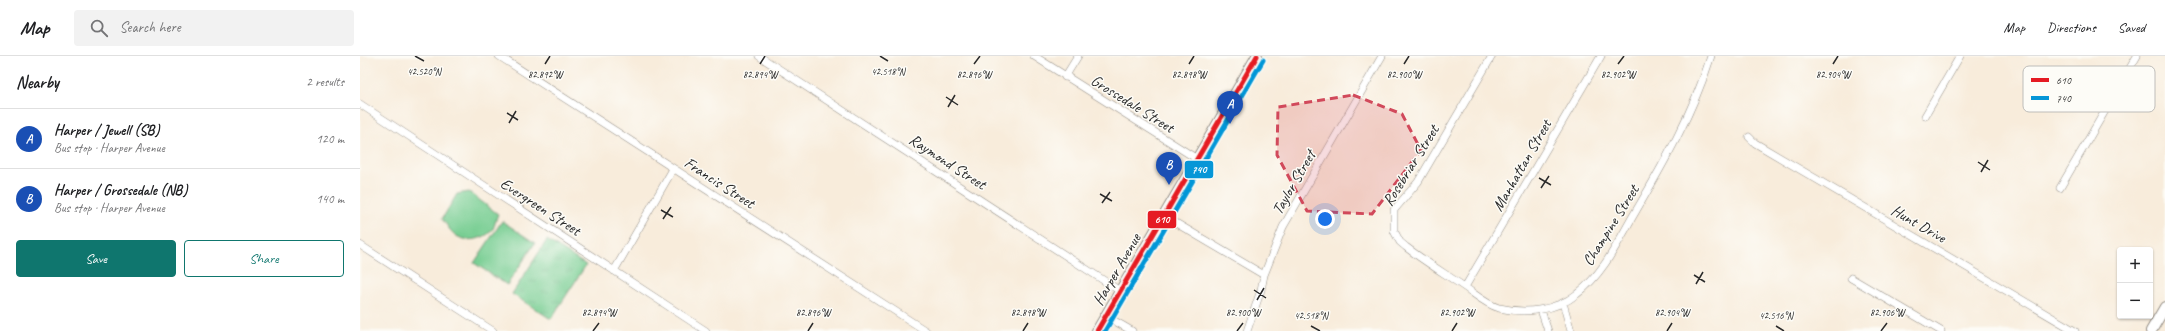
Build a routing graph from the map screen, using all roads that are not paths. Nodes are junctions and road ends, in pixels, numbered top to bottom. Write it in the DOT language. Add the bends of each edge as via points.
graph roads {
  1 [pos="499,56"];
  2 [pos="759,56"];
  3 [pos="1034,56"];
  4 [pos="1078,56"];
  5 [pos="1257,56"];
  6 [pos="1382,56"];
  7 [pos="1492,56"];
  8 [pos="1601,56"];
  9 [pos="1712,56"];
  10 [pos="1960,56"];
  11 [pos="2138,56"];
  12 [pos="2132,66"];
  13 [pos="1066,77"];
  14 [pos="360,104"];
  15 [pos="2105,112"];
  16 [pos="1925,116"];
  17 [pos="1749,137"];
  18 [pos="1197,159"];
  19 [pos="673,168"];
  20 [pos="2060,188"];
  21 [pos="1164,216"];
  22 [pos="360,245"];
  23 [pos="614,271"];
  24 [pos="1264,275"];
  25 [pos="1851,278"];
  26 [pos="1465,287"];
  27 [pos="1120,291"];
  28 [pos="1563,303"];
  29 [pos="2165,307"];
  30 [pos="1540,310"];
  31 [pos="1106,316"];
  32 [pos="493,331"];
  33 [pos="706,331"];
  34 [pos="926,331"];
  35 [pos="1097,331"];
  36 [pos="1132,331"];
  37 [pos="1247,331"];
  38 [pos="1548,331"];
  39 [pos="1571,331"];
  40 [pos="1941,331"];
  41 [pos="2075,331"];
  42 [pos="2151,331"];
  1 -- 19 [label="street, Francis Street"];
  2 -- 27 [label="street, Raymond Street"];
  3 -- 13 [label="street, Grossedale Street"];
  4 -- 13 [label="street"];
  5 -- 18 [label="main road, Harper Avenue"];
  6 -- 24 [label="street, Taylor Street" via="1283,227"];
  7 -- 26 [label="street, Rosebriar Street" via="1418,182 1397,205 1393,216 1394,231 1400,242"];
  8 -- 26 [label="street, Manhattan Street"];
  9 -- 28 [label="street, Champine Street" via="1664,164 1606,264 1582,290"];
  10 -- 16 [label="street"];
  11 -- 12 [label="street"];
  13 -- 18 [label="street, Grossedale Street"];
  14 -- 23 [label="street, Evergreen Street"];
  15 -- 20 [label="street"];
  17 -- 41 [label="street, Hunt Drive" via="1755,143"];
  18 -- 21 [label="main road, Harper Avenue"];
  19 -- 23 [label="street"];
  19 -- 34 [label="street, Francis Street"];
  21 -- 24 [label="street"];
  21 -- 27 [label="main road, Harper Avenue"];
  22 -- 32 [label="street"];
  23 -- 33 [label="street, Evergreen Street"];
  24 -- 37 [label="street, Taylor Street"];
  25 -- 40 [label="street"];
  26 -- 30 [label="street, Champine Street" via="1481,300 1499,308"];
  27 -- 31 [label="main road, Harper Avenue"];
  28 -- 30 [label="street, Champine Street"];
  28 -- 39 [label="street"];
  29 -- 42 [label="main road"];
  30 -- 38 [label="street"];
  31 -- 35 [label="main road, Harper Avenue"];
  31 -- 36 [label="street"];
}
